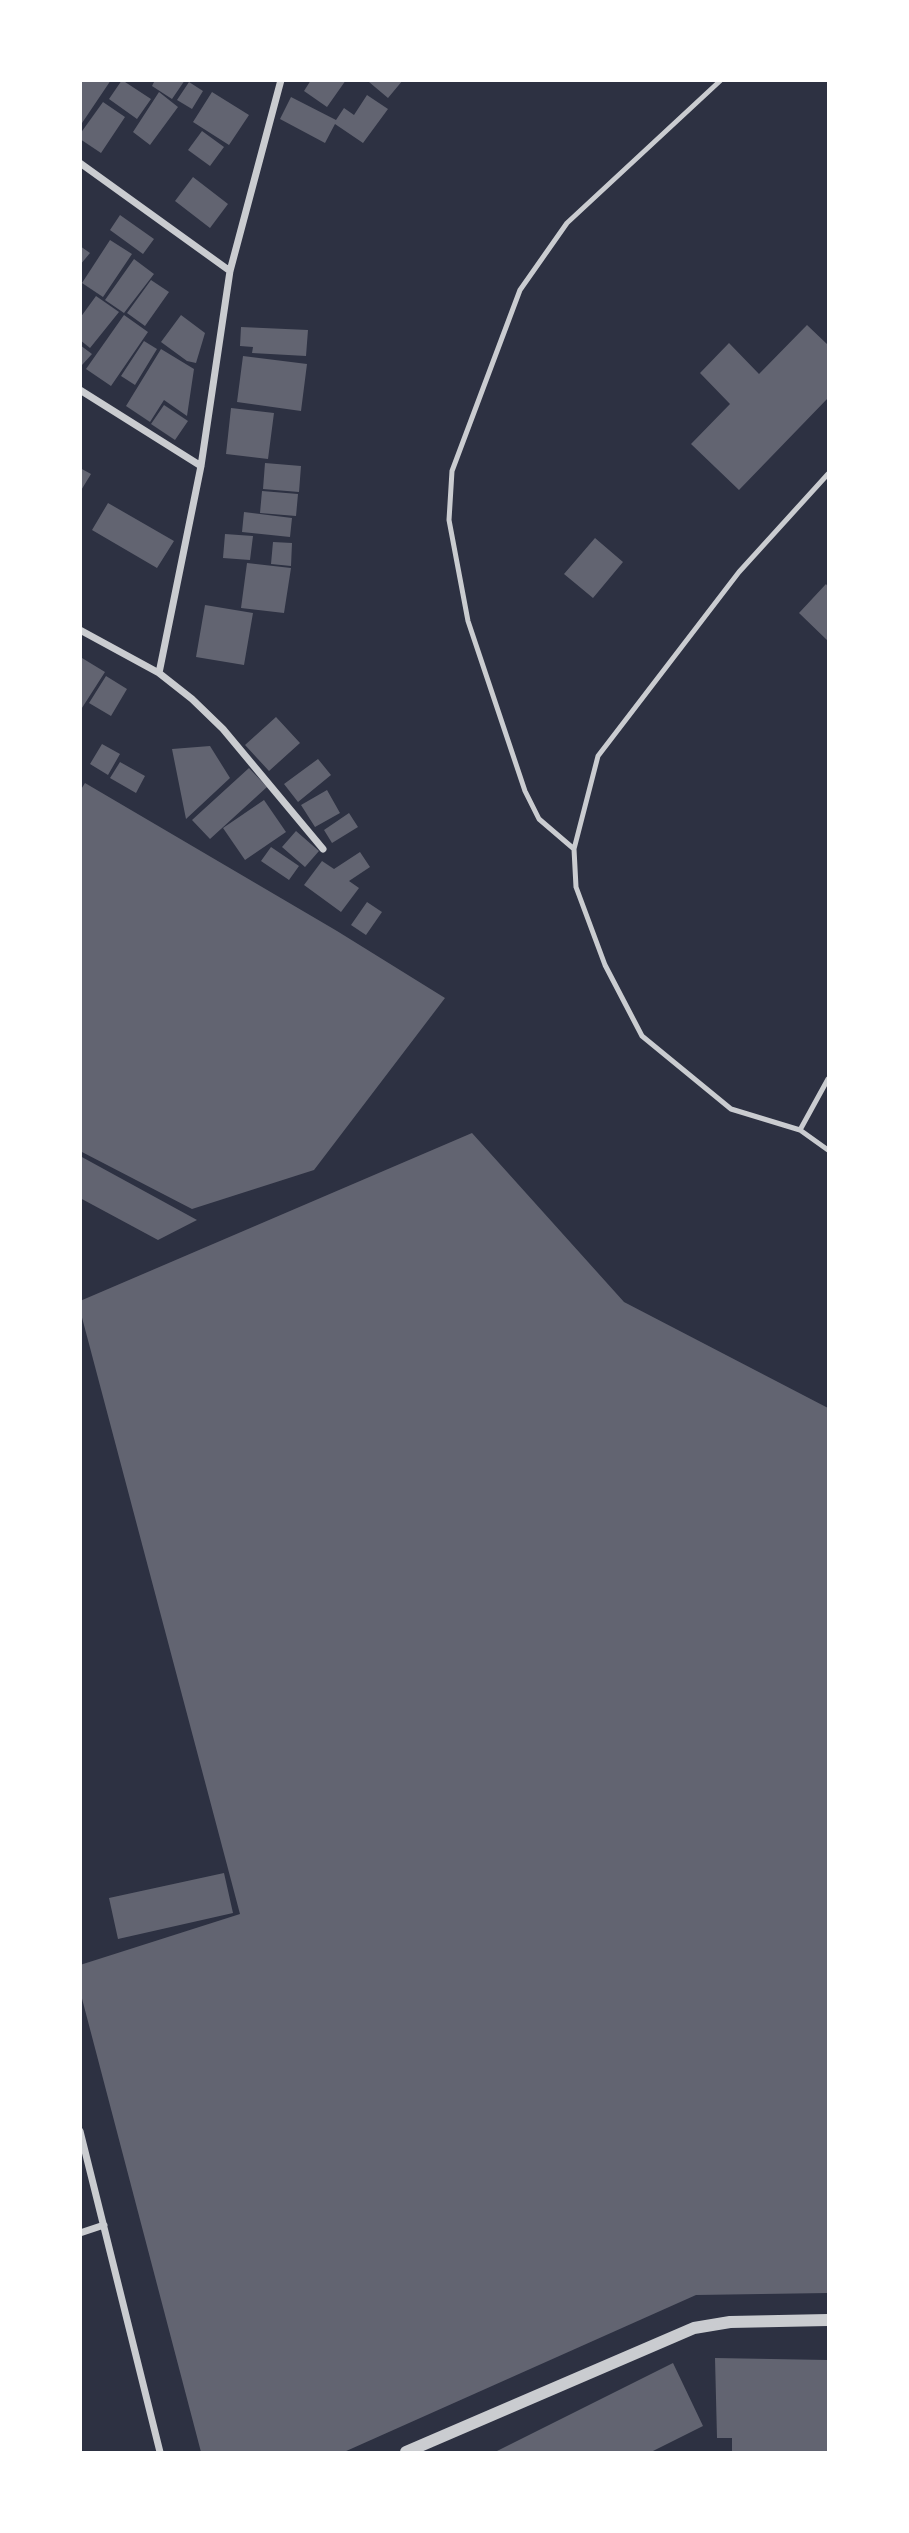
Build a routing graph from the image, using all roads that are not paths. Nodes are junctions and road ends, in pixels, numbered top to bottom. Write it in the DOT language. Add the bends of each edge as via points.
graph roads {
  1 [pos="281,80"];
  2 [pos="721,80"];
  3 [pos="80,163"];
  4 [pos="230,271"];
  5 [pos="80,390"];
  6 [pos="201,466"];
  7 [pos="828,474"];
  8 [pos="80,630"];
  9 [pos="159,673"];
  10 [pos="323,849"];
  11 [pos="574,849"];
  12 [pos="828,1079"];
  13 [pos="800,1130"];
  14 [pos="828,1150"];
  15 [pos="80,2131"];
  16 [pos="104,2225"];
  17 [pos="80,2234"];
  18 [pos="828,2320"];
  19 [pos="160,2452"];
  20 [pos="406,2452"];
  1 -- 4 [label="street"];
  2 -- 11 [label="lane" via="566,223 520,290 452,471 449,520 468,621 539,819"];
  3 -- 4 [label="street"];
  4 -- 6 [label="street"];
  5 -- 6 [label="street"];
  6 -- 9 [label="street"];
  7 -- 11 [label="lane" via="738,572 598,756"];
  8 -- 9 [label="street"];
  9 -- 10 [label="street" via="223,729"];
  11 -- 13 [label="lane" via="576,887 605,965 642,1035 731,1109"];
  12 -- 13 [label="lane"];
  13 -- 14 [label="lane"];
  15 -- 16 [label="street"];
  16 -- 17 [label="street"];
  16 -- 19 [label="street"];
  18 -- 20 [label="street" via="730,2322 694,2328"];
}
